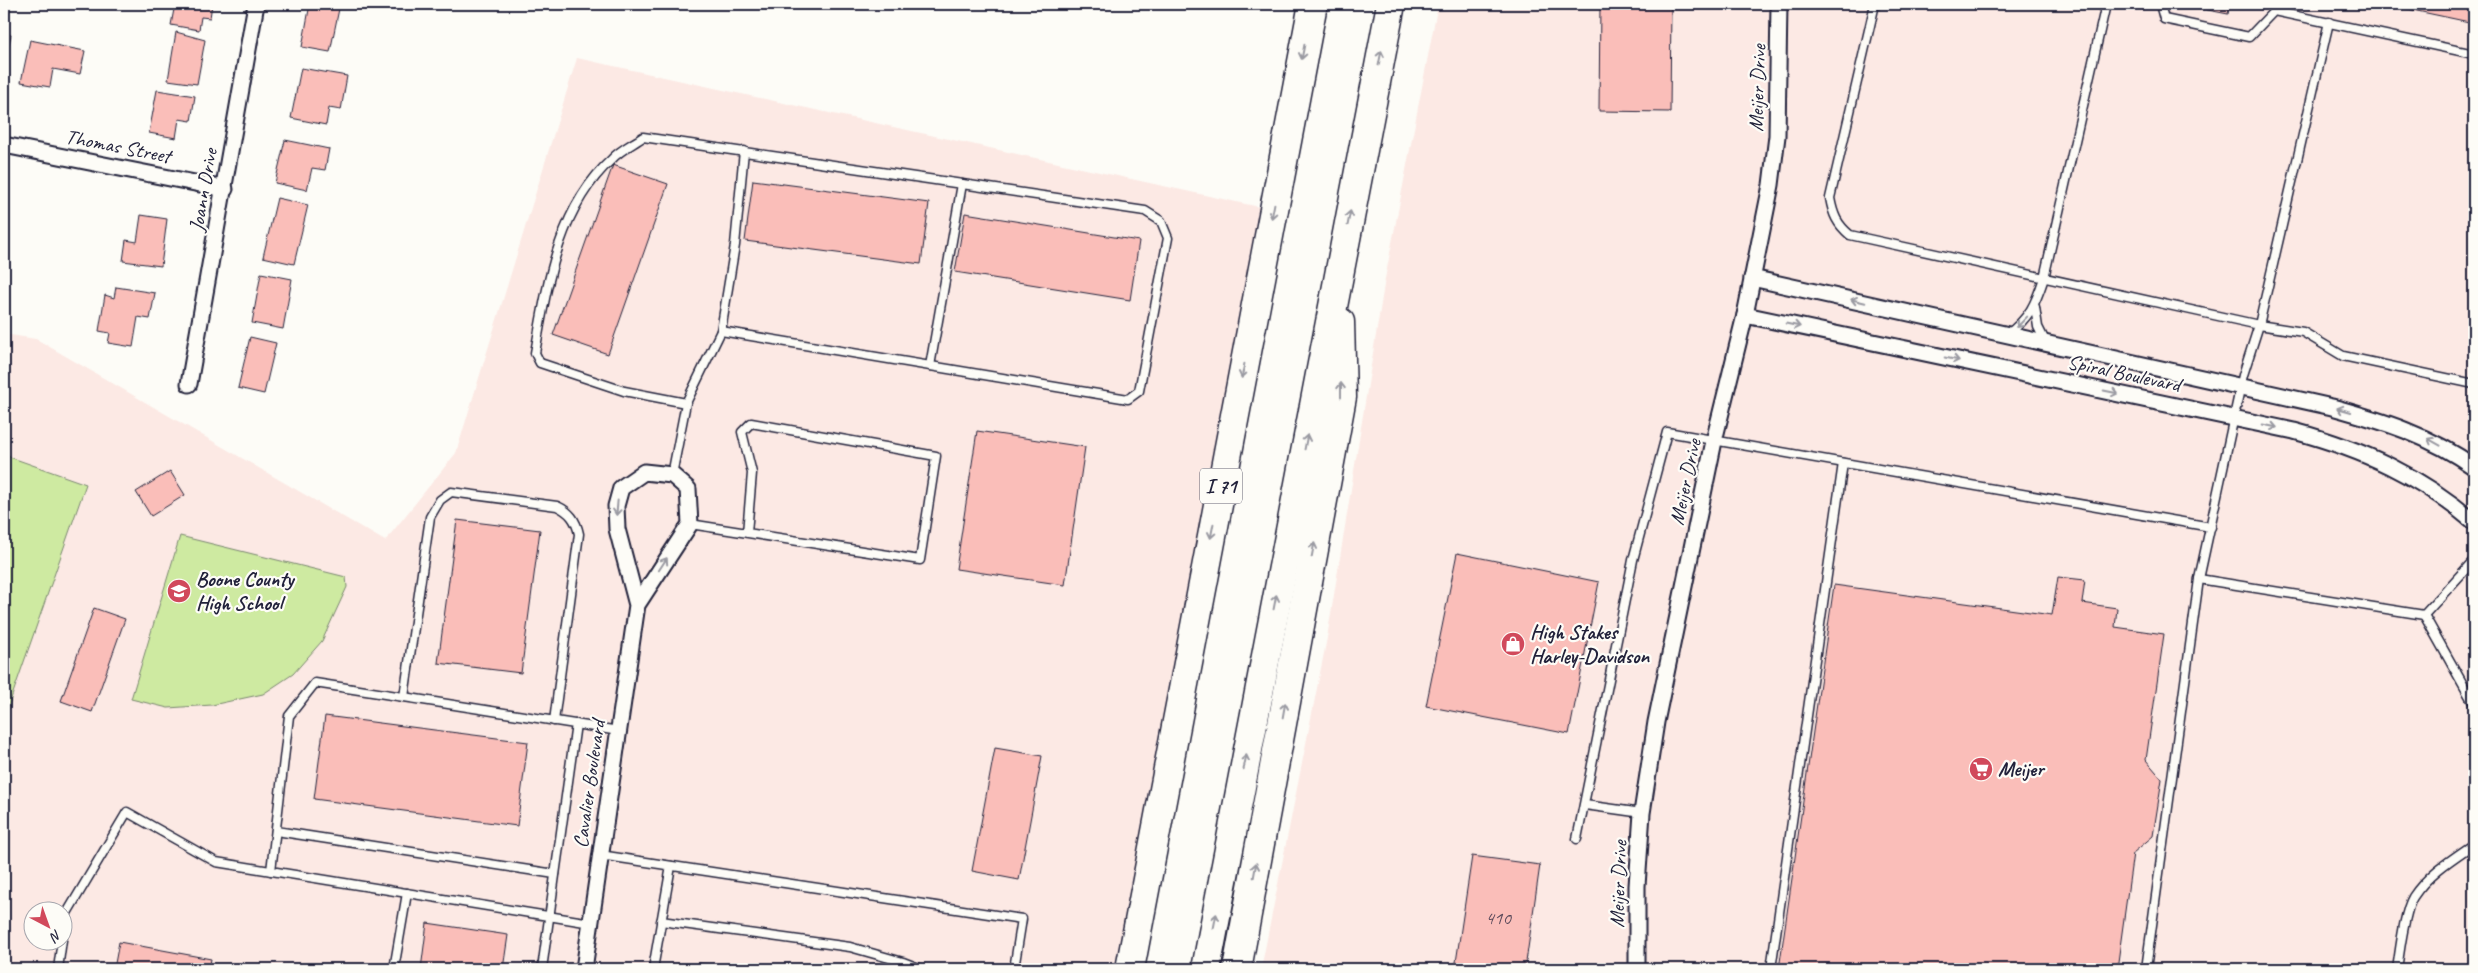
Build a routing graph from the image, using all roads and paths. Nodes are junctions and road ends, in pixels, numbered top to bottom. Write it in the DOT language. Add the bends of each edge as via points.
graph roads {
  1 [pos="256,4"];
  2 [pos="1312,4"];
  3 [pos="1391,4"];
  4 [pos="1779,4"];
  5 [pos="1875,4"];
  6 [pos="2106,4"];
  7 [pos="2160,4"];
  8 [pos="2328,22"];
  9 [pos="2474,54"];
  10 [pos="4,145"];
  11 [pos="744,151"];
  12 [pos="962,184"];
  13 [pos="225,189"];
  14 [pos="1340,266"];
  15 [pos="1752,278"];
  16 [pos="2044,278"];
  17 [pos="2035,307"];
  18 [pos="1745,315"];
  19 [pos="2259,325"];
  20 [pos="721,330"];
  21 [pos="2008,335"];
  22 [pos="2046,343"];
  23 [pos="930,366"];
  24 [pos="190,384"];
  25 [pos="2474,384"];
  26 [pos="2241,387"];
  27 [pos="686,403"];
  28 [pos="2235,418"];
  29 [pos="1714,441"];
  30 [pos="1843,463"];
  31 [pos="2474,468"];
  32 [pos="672,475"];
  33 [pos="2474,522"];
  34 [pos="690,524"];
  35 [pos="2212,527"];
  36 [pos="748,533"];
  37 [pos="2474,560"];
  38 [pos="2200,578"];
  39 [pos="637,605"];
  40 [pos="2424,614"];
  41 [pos="404,697"];
  42 [pos="2474,704"];
  43 [pos="554,720"];
  44 [pos="576,724"];
  45 [pos="619,731"];
  46 [pos="1585,805"];
  47 [pos="1642,812"];
  48 [pos="276,831"];
  49 [pos="1577,839"];
  50 [pos="2474,844"];
  51 [pos="600,856"];
  52 [pos="671,866"];
  53 [pos="271,871"];
  54 [pos="555,874"];
  55 [pos="407,893"];
  56 [pos="72,903"];
  57 [pos="549,916"];
  58 [pos="662,921"];
  59 [pos="591,923"];
  60 [pos="61,950"];
  61 [pos="58,969"];
  62 [pos="394,969"];
  63 [pos="542,969"];
  64 [pos="584,969"];
  65 [pos="653,969"];
  66 [pos="921,969"];
  67 [pos="1014,969"];
  68 [pos="1130,969"];
  69 [pos="1206,969"];
  70 [pos="1237,969"];
  71 [pos="1637,969"];
  72 [pos="1771,969"];
  73 [pos="2146,969"];
  74 [pos="2397,969"];
  1 -- 13 [label="street, Joann Drive"];
  2 -- 68 [label="highway, I 71, one-way"];
  14 -- 3 [label="highway, one-way"];
  4 -- 15 [label="street, Meijer Drive" via="1777,136 1771,186"];
  5 -- 16 [label="lane" via="1830,198 1840,227 1850,235"];
  6 -- 16 [label="lane"];
  7 -- 8 [label="lane" via="2164,19 2249,36 2274,11"];
  8 -- 9 [label="lane"];
  8 -- 19 [label="lane"];
  10 -- 13 [label="street, Thomas Street"];
  11 -- 12 [label="lane"];
  11 -- 20 [label="lane"];
  11 -- 27 [label="lane" via="643,138 612,159 576,201 548,276 535,353 540,363 624,392"];
  12 -- 23 [label="lane"];
  12 -- 23 [label="lane" via="1145,212 1161,221 1168,238 1139,391 1128,399"];
  13 -- 24 [label="street, Joann Drive"];
  69 -- 14 [label="highway, one-way"];
  70 -- 14 [label="highway, one-way" via="1342,397"];
  15 -- 18 [label="street, Meijer Drive"];
  21 -- 15 [label="street, Spiral Boulevard, one-way"];
  16 -- 17 [label="lane"];
  16 -- 19 [label="lane"];
  17 -- 21 [label="lane, one-way"];
  17 -- 22 [label="lane" via="2038,327"];
  18 -- 28 [label="street, Spiral Boulevard, one-way"];
  18 -- 29 [label="street, Meijer Drive"];
  19 -- 25 [label="lane" via="2303,332 2343,356"];
  19 -- 26 [label="lane"];
  20 -- 23 [label="lane"];
  20 -- 27 [label="lane"];
  21 -- 22 [label="street, Spiral Boulevard"];
  22 -- 26 [label="street, Spiral Boulevard"];
  26 -- 28 [label="lane"];
  31 -- 26 [label="street, Spiral Boulevard, one-way" via="2428,439 2390,423"];
  27 -- 32 [label="lane"];
  28 -- 33 [label="street, Spiral Boulevard, one-way" via="2343,445 2391,465 2450,501"];
  28 -- 35 [label="lane"];
  29 -- 30 [label="lane"];
  29 -- 46 [label="lane" via="1667,432 1632,560 1588,776"];
  29 -- 47 [label="street, Meijer Drive" via="1656,722"];
  30 -- 35 [label="lane"];
  30 -- 72 [label="lane"];
  32 -- 34 [label="street" via="688,490"];
  32 -- 39 [label="street, Cavalier Boulevard, one-way" via="644,472 621,488 616,506 617,529"];
  34 -- 36 [label="lane"];
  39 -- 34 [label="street, Cavalier Boulevard, one-way"];
  35 -- 38 [label="lane"];
  36 -- 36 [label="lane" via="920,560 936,456 751,423 742,432 752,473"];
  37 -- 40 [label="lane"];
  38 -- 40 [label="lane"];
  38 -- 73 [label="lane"];
  39 -- 45 [label="street, Cavalier Boulevard"];
  40 -- 42 [label="lane"];
  41 -- 43 [label="lane"];
  41 -- 43 [label="lane" via="430,516 440,500 451,492 557,506 572,516 579,534"];
  41 -- 48 [label="lane" via="315,683 289,716"];
  43 -- 44 [label="lane"];
  44 -- 45 [label="lane"];
  44 -- 54 [label="lane"];
  45 -- 51 [label="street, Cavalier Boulevard"];
  46 -- 47 [label="lane"];
  46 -- 49 [label="lane"];
  47 -- 71 [label="street, Meijer Drive" via="1637,886"];
  48 -- 53 [label="lane"];
  48 -- 54 [label="lane"];
  50 -- 74 [label="lane" via="2437,870 2412,898"];
  51 -- 52 [label="lane"];
  51 -- 59 [label="street, Cavalier Boulevard"];
  52 -- 58 [label="lane"];
  52 -- 67 [label="lane" via="1022,919"];
  53 -- 55 [label="lane"];
  53 -- 56 [label="lane" via="216,862 127,812"];
  54 -- 57 [label="lane"];
  55 -- 57 [label="lane"];
  55 -- 62 [label="lane"];
  57 -- 59 [label="lane"];
  57 -- 63 [label="lane"];
  58 -- 65 [label="lane"];
  58 -- 66 [label="lane" via="850,947"];
  59 -- 64 [label="street, Cavalier Boulevard"];
  60 -- 61 [label="lane"];
}
